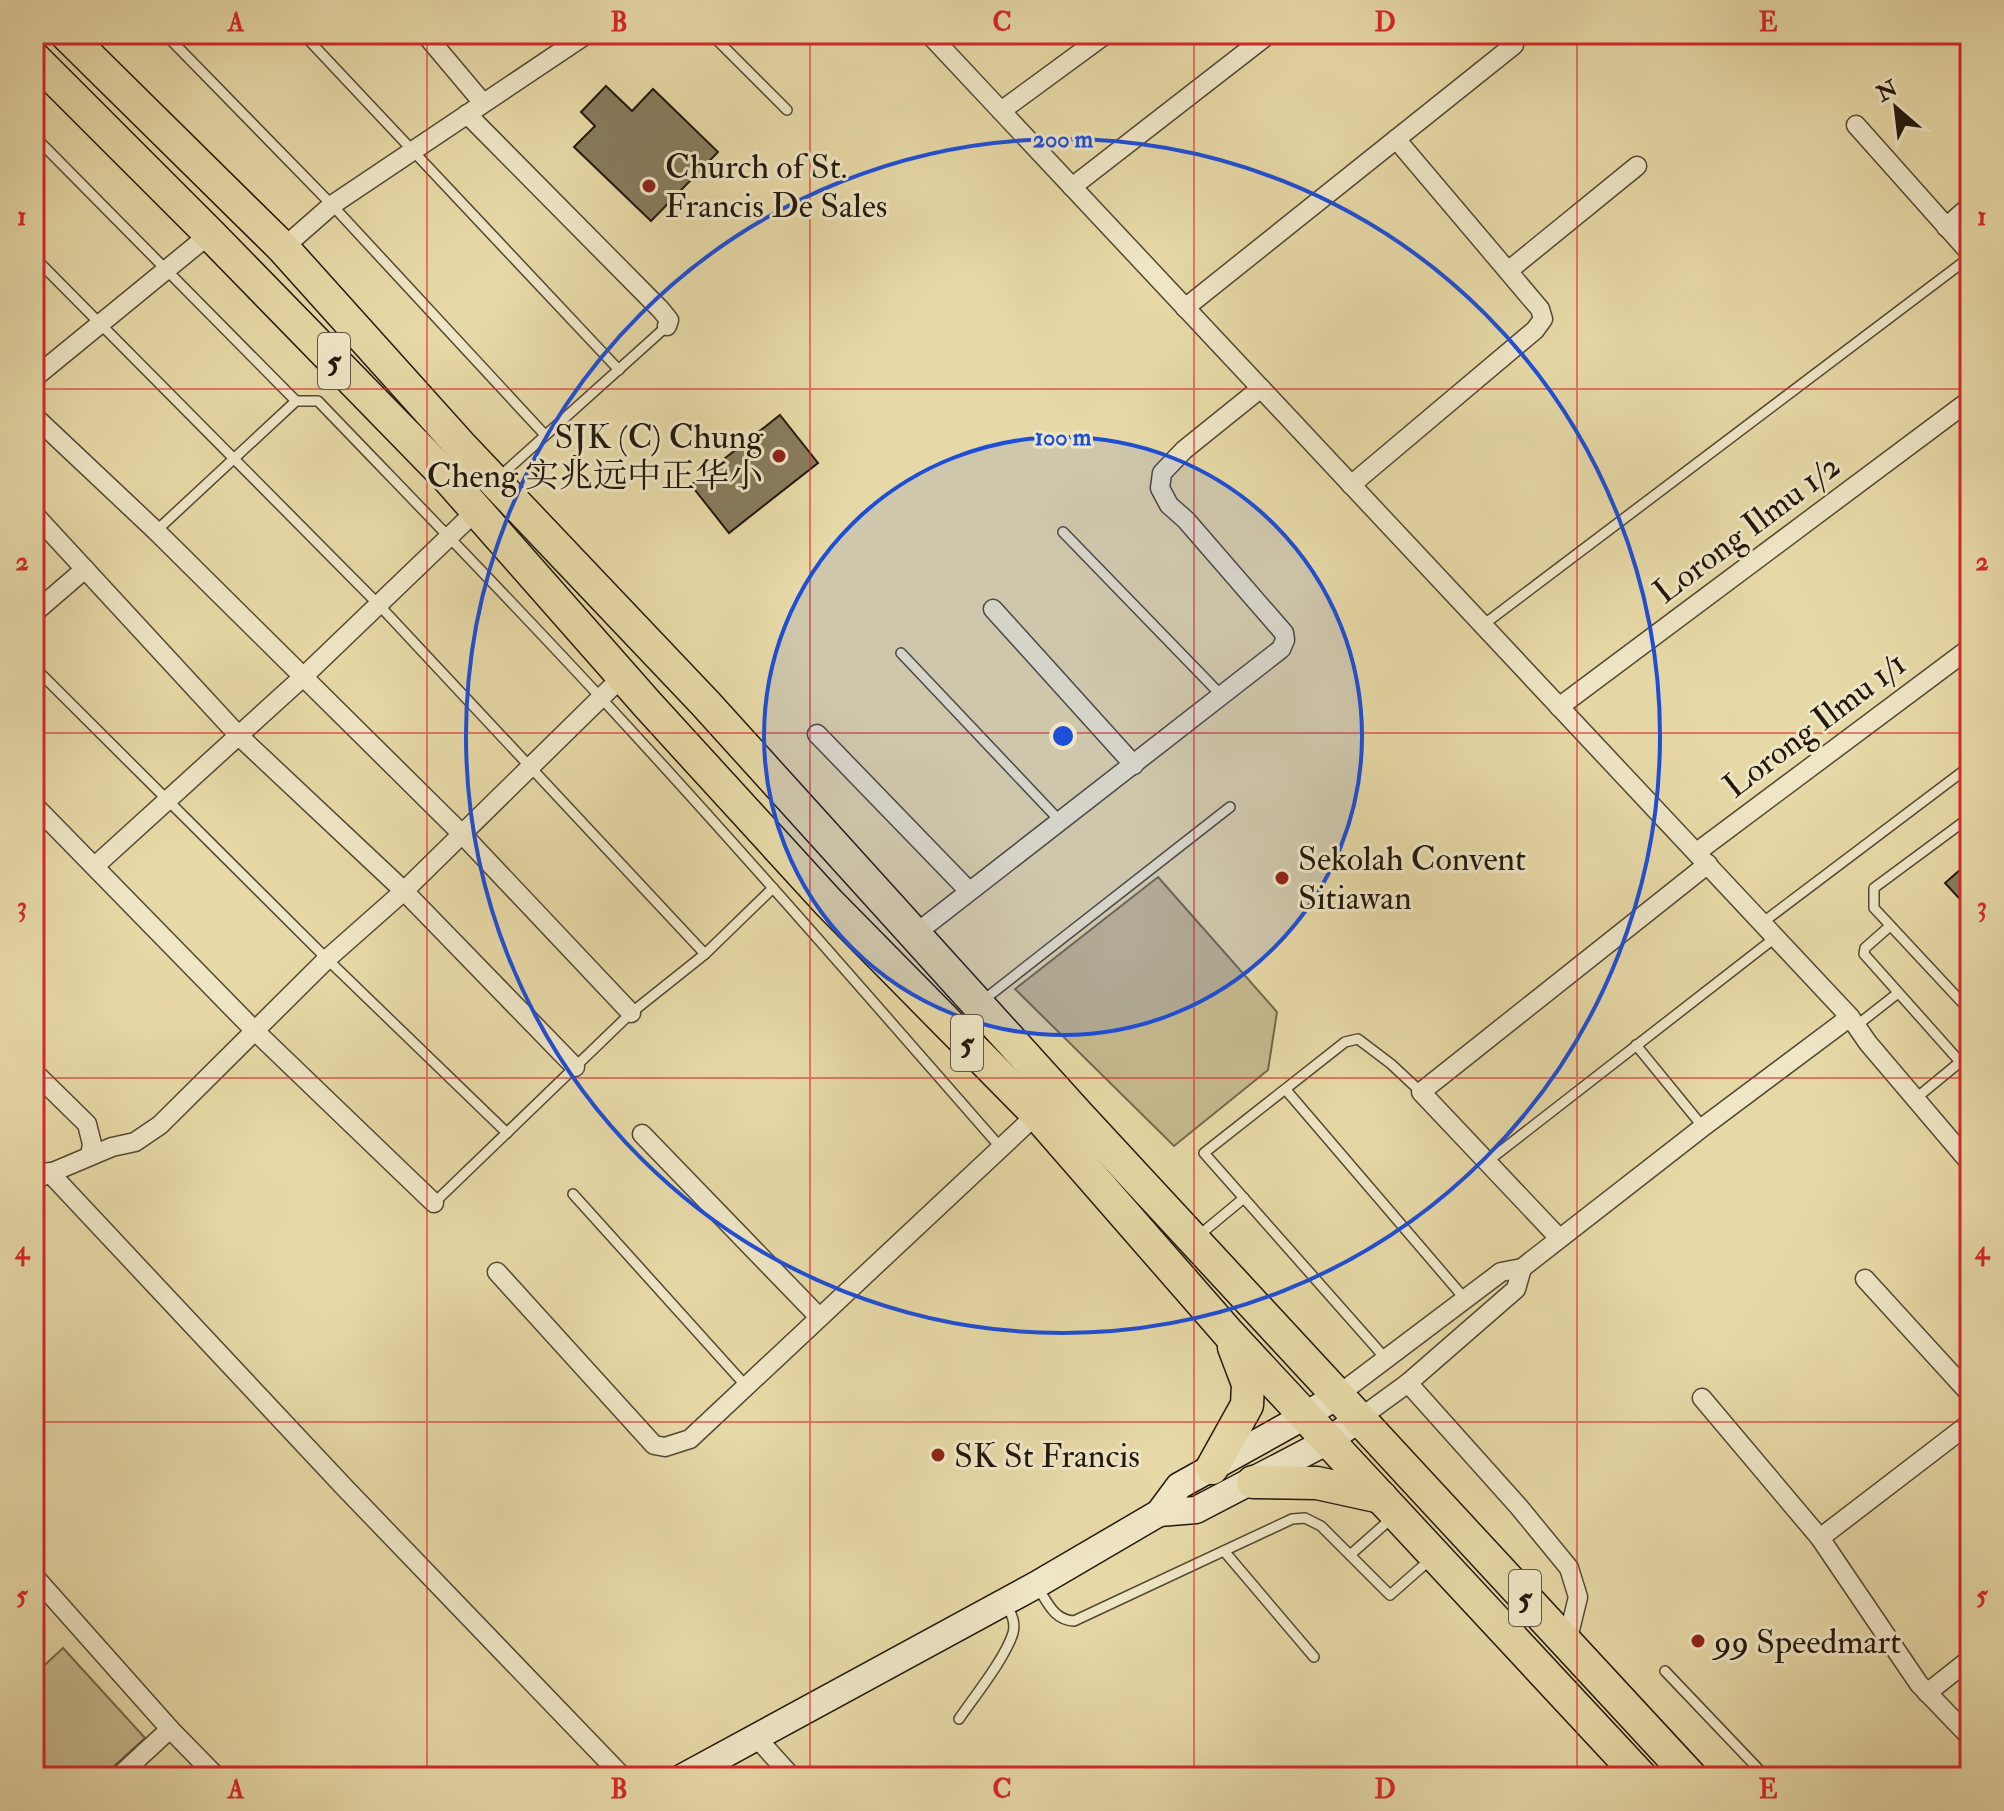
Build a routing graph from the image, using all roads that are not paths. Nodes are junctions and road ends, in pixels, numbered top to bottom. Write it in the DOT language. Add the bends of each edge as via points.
graph roads {
  1 [pos="165,34"];
  2 [pos="303,34"];
  3 [pos="425,34"];
  4 [pos="587,34"];
  5 [pos="711,34"];
  6 [pos="1106,34"];
  7 [pos="1269,34"];
  8 [pos="936,36"];
  9 [pos="1514,45"];
  10 [pos="77,46"];
  11 [pos="34,58"];
  12 [pos="483,103"];
  13 [pos="787,110"];
  14 [pos="1001,111"];
  15 [pos="467,114"];
  16 [pos="1856,125"];
  17 [pos="34,136"];
  18 [pos="1396,139"];
  19 [pos="414,150"];
  20 [pos="1637,166"];
  21 [pos="1072,187"];
  22 [pos="332,205"];
  23 [pos="1970,206"];
  24 [pos="1946,227"];
  25 [pos="210,234"];
  26 [pos="283,248"];
  27 [pos="1970,255"];
  28 [pos="34,257"];
  29 [pos="165,269"];
  30 [pos="1508,271"];
  31 [pos="1185,308"];
  32 [pos="99,323"];
  33 [pos="667,326"];
  34 [pos="619,370"];
  35 [pos="34,378"];
  36 [pos="1261,388"];
  37 [pos="1970,400"];
  38 [pos="296,401"];
  39 [pos="34,416"];
  40 [pos="545,435"];
  41 [pos="235,460"];
  42 [pos="448,478"];
  43 [pos="495,481"];
  44 [pos="1351,485"];
  45 [pos="477,510"];
  46 [pos="34,514"];
  47 [pos="156,531"];
  48 [pos="1063,532"];
  49 [pos="449,537"];
  50 [pos="85,569"];
  51 [pos="378,604"];
  52 [pos="993,609"];
  53 [pos="34,613"];
  54 [pos="1483,625"];
  55 [pos="1970,648"];
  56 [pos="901,653"];
  57 [pos="34,667"];
  58 [pos="303,677"];
  59 [pos="612,687"];
  60 [pos="1222,696"];
  61 [pos="705,703"];
  62 [pos="1559,707"];
  63 [pos="817,734"];
  64 [pos="239,736"];
  65 [pos="1134,765"];
  66 [pos="1970,766"];
  67 [pos="530,768"];
  68 [pos="166,800"];
  69 [pos="34,805"];
  70 [pos="1230,807"];
  71 [pos="1970,817"];
  72 [pos="1060,821"];
  73 [pos="462,834"];
  74 [pos="1702,858"];
  75 [pos="95,866"];
  76 [pos="773,888"];
  77 [pos="968,890"];
  78 [pos="404,891"];
  79 [pos="829,903"];
  80 [pos="1762,923"];
  81 [pos="1890,926"];
  82 [pos="915,934"];
  83 [pos="1776,937"];
  84 [pos="705,954"];
  85 [pos="327,959"];
  86 [pos="1898,993"];
  87 [pos="978,1004"];
  88 [pos="1970,1011"];
  89 [pos="631,1013"];
  90 [pos="1853,1022"];
  91 [pos="255,1031"];
  92 [pos="1636,1045"];
  93 [pos="1960,1062"];
  94 [pos="575,1067"];
  95 [pos="34,1072"];
  96 [pos="1970,1073"];
  97 [pos="1009,1086"];
  98 [pos="1286,1090"];
  99 [pos="1421,1092"];
  100 [pos="1915,1099"];
  101 [pos="1037,1114"];
  102 [pos="1703,1127"];
  103 [pos="507,1133"];
  104 [pos="642,1134"];
  105 [pos="1001,1148"];
  106 [pos="90,1156"];
  107 [pos="1488,1161"];
  108 [pos="1970,1163"];
  109 [pos="41,1176"];
  110 [pos="573,1194"];
  111 [pos="1244,1198"];
  112 [pos="434,1203"];
  113 [pos="1559,1238"];
  114 [pos="1195,1239"];
  115 [pos="1522,1268"];
  116 [pos="497,1272"];
  117 [pos="1865,1279"];
  118 [pos="1465,1299"];
  119 [pos="819,1317"];
  120 [pos="1229,1334"];
  121 [pos="1386,1359"];
  122 [pos="1408,1383"];
  123 [pos="746,1386"];
  124 [pos="1970,1394"];
  125 [pos="1338,1395"];
  126 [pos="1702,1398"];
  127 [pos="1305,1416"];
  128 [pos="1360,1418"];
  129 [pos="1970,1423"];
  130 [pos="1328,1441"];
  131 [pos="1212,1468"];
  132 [pos="1253,1482"];
  133 [pos="1389,1506"];
  134 [pos="1159,1513"];
  135 [pos="1820,1538"];
  136 [pos="1224,1551"];
  137 [pos="1350,1555"];
  138 [pos="1435,1555"];
  139 [pos="34,1576"];
  140 [pos="1036,1585"];
  141 [pos="1005,1602"];
  142 [pos="1567,1642"];
  143 [pos="1314,1657"];
  144 [pos="1970,1659"];
  145 [pos="1665,1671"];
  146 [pos="1927,1693"];
  147 [pos="959,1719"];
  148 [pos="170,1729"];
  149 [pos="756,1737"];
  150 [pos="1970,1737"];
  151 [pos="118,1777"];
  152 [pos="217,1777"];
  153 [pos="623,1777"];
  154 [pos="683,1777"];
  155 [pos="792,1777"];
  156 [pos="1641,1777"];
  157 [pos="1691,1777"];
  158 [pos="1766,1777"];
  1 -- 22 [label="lane"];
  2 -- 19 [label="lane"];
  3 -- 12 [label="street"];
  4 -- 12 [label="street"];
  5 -- 13 [label="lane"];
  6 -- 14 [label="street"];
  7 -- 21 [label="street"];
  8 -- 14 [label="street"];
  9 -- 18 [label="street"];
  10 -- 25 [label="highway" via="117,108 212,202 216,211"];
  10 -- 26 [label="highway, 5"];
  11 -- 25 [label="highway, 5"];
  12 -- 15 [label="street"];
  14 -- 21 [label="street"];
  15 -- 19 [label="street"];
  15 -- 33 [label="street" via="661,310"];
  16 -- 24 [label="street"];
  17 -- 29 [label="lane"];
  18 -- 30 [label="street"];
  18 -- 31 [label="street"];
  19 -- 22 [label="street"];
  19 -- 34 [label="lane"];
  20 -- 30 [label="street"];
  21 -- 31 [label="street"];
  22 -- 26 [label="street"];
  22 -- 40 [label="lane"];
  23 -- 24 [label="street"];
  24 -- 27 [label="street"];
  25 -- 29 [label="street"];
  25 -- 42 [label="highway, 5"];
  26 -- 42 [label="highway" via="275,271 280,282 370,377"];
  26 -- 43 [label="highway, 5"];
  27 -- 54 [label="lane"];
  28 -- 32 [label="lane"];
  29 -- 32 [label="street"];
  29 -- 38 [label="lane"];
  30 -- 44 [label="street" via="1540,309 1540,326"];
  31 -- 36 [label="street"];
  32 -- 35 [label="street"];
  32 -- 41 [label="lane"];
  33 -- 34 [label="lane"];
  34 -- 40 [label="lane"];
  36 -- 44 [label="street"];
  36 -- 60 [label="street" via="1184,450 1162,473 1160,488 1169,505 1284,633 1281,649"];
  37 -- 62 [label="street, Lorong Ilmu 1/2"];
  38 -- 41 [label="lane"];
  38 -- 49 [label="lane" via="318,401"];
  39 -- 47 [label="street"];
  40 -- 43 [label="lane"];
  41 -- 47 [label="lane"];
  41 -- 51 [label="lane"];
  42 -- 45 [label="highway, 5"];
  43 -- 59 [label="highway" via="513,526 629,652 629,664"];
  43 -- 61 [label="highway, 5"];
  44 -- 54 [label="street"];
  45 -- 49 [label="street"];
  45 -- 59 [label="highway, 5"];
  46 -- 50 [label="street"];
  47 -- 58 [label="street"];
  48 -- 60 [label="lane"];
  49 -- 51 [label="street"];
  49 -- 59 [label="lane"];
  50 -- 53 [label="street"];
  50 -- 64 [label="street"];
  51 -- 58 [label="street"];
  51 -- 67 [label="lane"];
  52 -- 65 [label="street"];
  54 -- 62 [label="street"];
  55 -- 74 [label="street, Lorong Ilmu 1/1"];
  56 -- 72 [label="lane"];
  57 -- 68 [label="lane"];
  58 -- 64 [label="street"];
  58 -- 73 [label="street"];
  59 -- 67 [label="street"];
  59 -- 76 [label="lane"];
  59 -- 79 [label="highway, 5"];
  60 -- 65 [label="street"];
  61 -- 79 [label="highway" via="695,726 701,739 797,845"];
  61 -- 82 [label="highway, 5"];
  62 -- 74 [label="street"];
  63 -- 77 [label="street"];
  64 -- 68 [label="street"];
  64 -- 78 [label="street"];
  65 -- 72 [label="street"];
  66 -- 80 [label="lane"];
  67 -- 73 [label="street"];
  67 -- 84 [label="lane"];
  68 -- 75 [label="street"];
  68 -- 85 [label="lane"];
  69 -- 75 [label="street"];
  70 -- 87 [label="lane"];
  71 -- 81 [label="lane" via="1874,888 1874,908"];
  72 -- 77 [label="street"];
  73 -- 78 [label="street"];
  73 -- 89 [label="street"];
  74 -- 80 [label="street"];
  74 -- 99 [label="street, Lorong Ilmu 1/1"];
  75 -- 91 [label="street"];
  76 -- 84 [label="lane"];
  76 -- 105 [label="lane"];
  77 -- 82 [label="street"];
  78 -- 85 [label="street"];
  78 -- 94 [label="street"];
  79 -- 97 [label="highway, 5"];
  80 -- 83 [label="street"];
  81 -- 86 [label="lane" via="1864,954"];
  81 -- 88 [label="lane"];
  82 -- 87 [label="highway, 5"];
  82 -- 97 [label="highway" via="913,948"];
  83 -- 90 [label="street"];
  83 -- 92 [label="lane"];
  84 -- 89 [label="lane"];
  85 -- 91 [label="street"];
  85 -- 103 [label="lane"];
  86 -- 90 [label="lane"];
  86 -- 93 [label="lane"];
  87 -- 114 [label="highway, 5"];
  89 -- 94 [label="lane"];
  90 -- 100 [label="street"];
  90 -- 102 [label="street"];
  91 -- 106 [label="street" via="160,1125 135,1142"];
  91 -- 112 [label="street"];
  92 -- 102 [label="lane"];
  92 -- 107 [label="lane"];
  93 -- 96 [label="lane"];
  93 -- 100 [label="lane"];
  94 -- 103 [label="lane"];
  95 -- 106 [label="street" via="87,1124"];
  97 -- 101 [label="highway, 5"];
  98 -- 99 [label="lane" via="1345,1042 1358,1039"];
  98 -- 111 [label="lane" via="1204,1153"];
  98 -- 118 [label="lane"];
  99 -- 107 [label="street"];
  100 -- 108 [label="street"];
  101 -- 105 [label="street"];
  101 -- 120 [label="highway, 5"];
  102 -- 113 [label="street"];
  103 -- 112 [label="lane"];
  104 -- 119 [label="street"];
  105 -- 119 [label="street"];
  106 -- 109 [label="street"];
  107 -- 113 [label="street"];
  109 -- 153 [label="street"];
  110 -- 123 [label="lane"];
  111 -- 114 [label="lane"];
  111 -- 121 [label="lane"];
  113 -- 115 [label="street"];
  114 -- 125 [label="highway, 5"];
  115 -- 118 [label="street" via="1501,1272"];
  115 -- 122 [label="street" via="1516,1289"];
  116 -- 123 [label="street" via="654,1445 690,1439"];
  117 -- 124 [label="street"];
  118 -- 121 [label="street"];
  119 -- 123 [label="street"];
  120 -- 127 [label="highway, 5"];
  120 -- 131 [label="highway" via="1248,1384 1247,1405"];
  121 -- 125 [label="street"];
  122 -- 128 [label="street"];
  122 -- 142 [label="street" via="1569,1568 1578,1597"];
  125 -- 127 [label="street"];
  125 -- 128 [label="highway, 5"];
  126 -- 135 [label="street"];
  127 -- 130 [label="highway, 5"];
  127 -- 131 [label="street"];
  128 -- 130 [label="street"];
  128 -- 142 [label="highway, 5"];
  129 -- 135 [label="street"];
  130 -- 132 [label="street"];
  130 -- 133 [label="highway, 5"];
  131 -- 134 [label="street" via="1179,1486"];
  132 -- 133 [label="highway" via="1317,1483"];
  132 -- 134 [label="street" via="1196,1510"];
  133 -- 137 [label="lane"];
  133 -- 138 [label="highway, 5"];
  134 -- 140 [label="street"];
  135 -- 146 [label="street"];
  136 -- 137 [label="lane" via="1305,1518"];
  136 -- 140 [label="lane" via="1074,1621 1054,1613"];
  136 -- 143 [label="lane"];
  137 -- 138 [label="lane" via="1390,1595"];
  138 -- 156 [label="highway, 5"];
  139 -- 148 [label="street"];
  140 -- 141 [label="street"];
  141 -- 147 [label="lane" via="1013,1631"];
  141 -- 149 [label="street"];
  142 -- 157 [label="highway, 5"];
  144 -- 146 [label="street"];
  145 -- 158 [label="lane"];
  146 -- 150 [label="street"];
  148 -- 151 [label="street"];
  148 -- 152 [label="street"];
  149 -- 154 [label="street"];
  149 -- 155 [label="street"];
}
